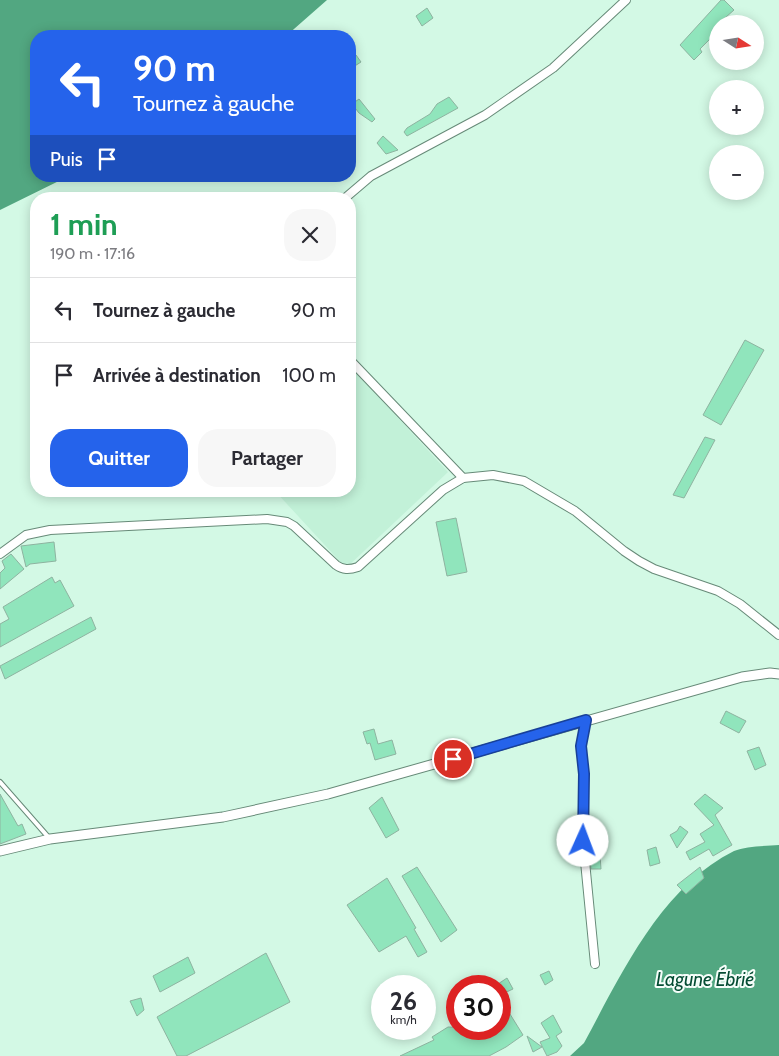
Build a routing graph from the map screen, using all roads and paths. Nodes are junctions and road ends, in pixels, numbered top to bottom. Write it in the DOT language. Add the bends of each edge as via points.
graph roads {
  1 [pos="626,0"];
  2 [pos="352,192"];
  3 [pos="356,366"];
  4 [pos="463,478"];
  5 [pos="0,554"];
  6 [pos="779,635"];
  7 [pos="779,674"];
  8 [pos="586,720"];
  9 [pos="0,782"];
  10 [pos="50,839"];
  11 [pos="0,851"];
  12 [pos="595,964"];
  1 -- 2 [label="street" via="553,68 485,115 370,176"];
  3 -- 4 [label="street"];
  4 -- 5 [label="street" via="443,490 352,569 336,565 287,522 267,519 50,530 26,534"];
  4 -- 6 [label="street" via="493,475 524,481 575,511 639,561 718,591"];
  7 -- 8 [label="street" via="742,677"];
  8 -- 10 [label="street" via="328,794 204,820"];
  8 -- 12 [label="street" via="581,746 583,841"];
  9 -- 10 [label="lane"];
  10 -- 11 [label="street"];
}
